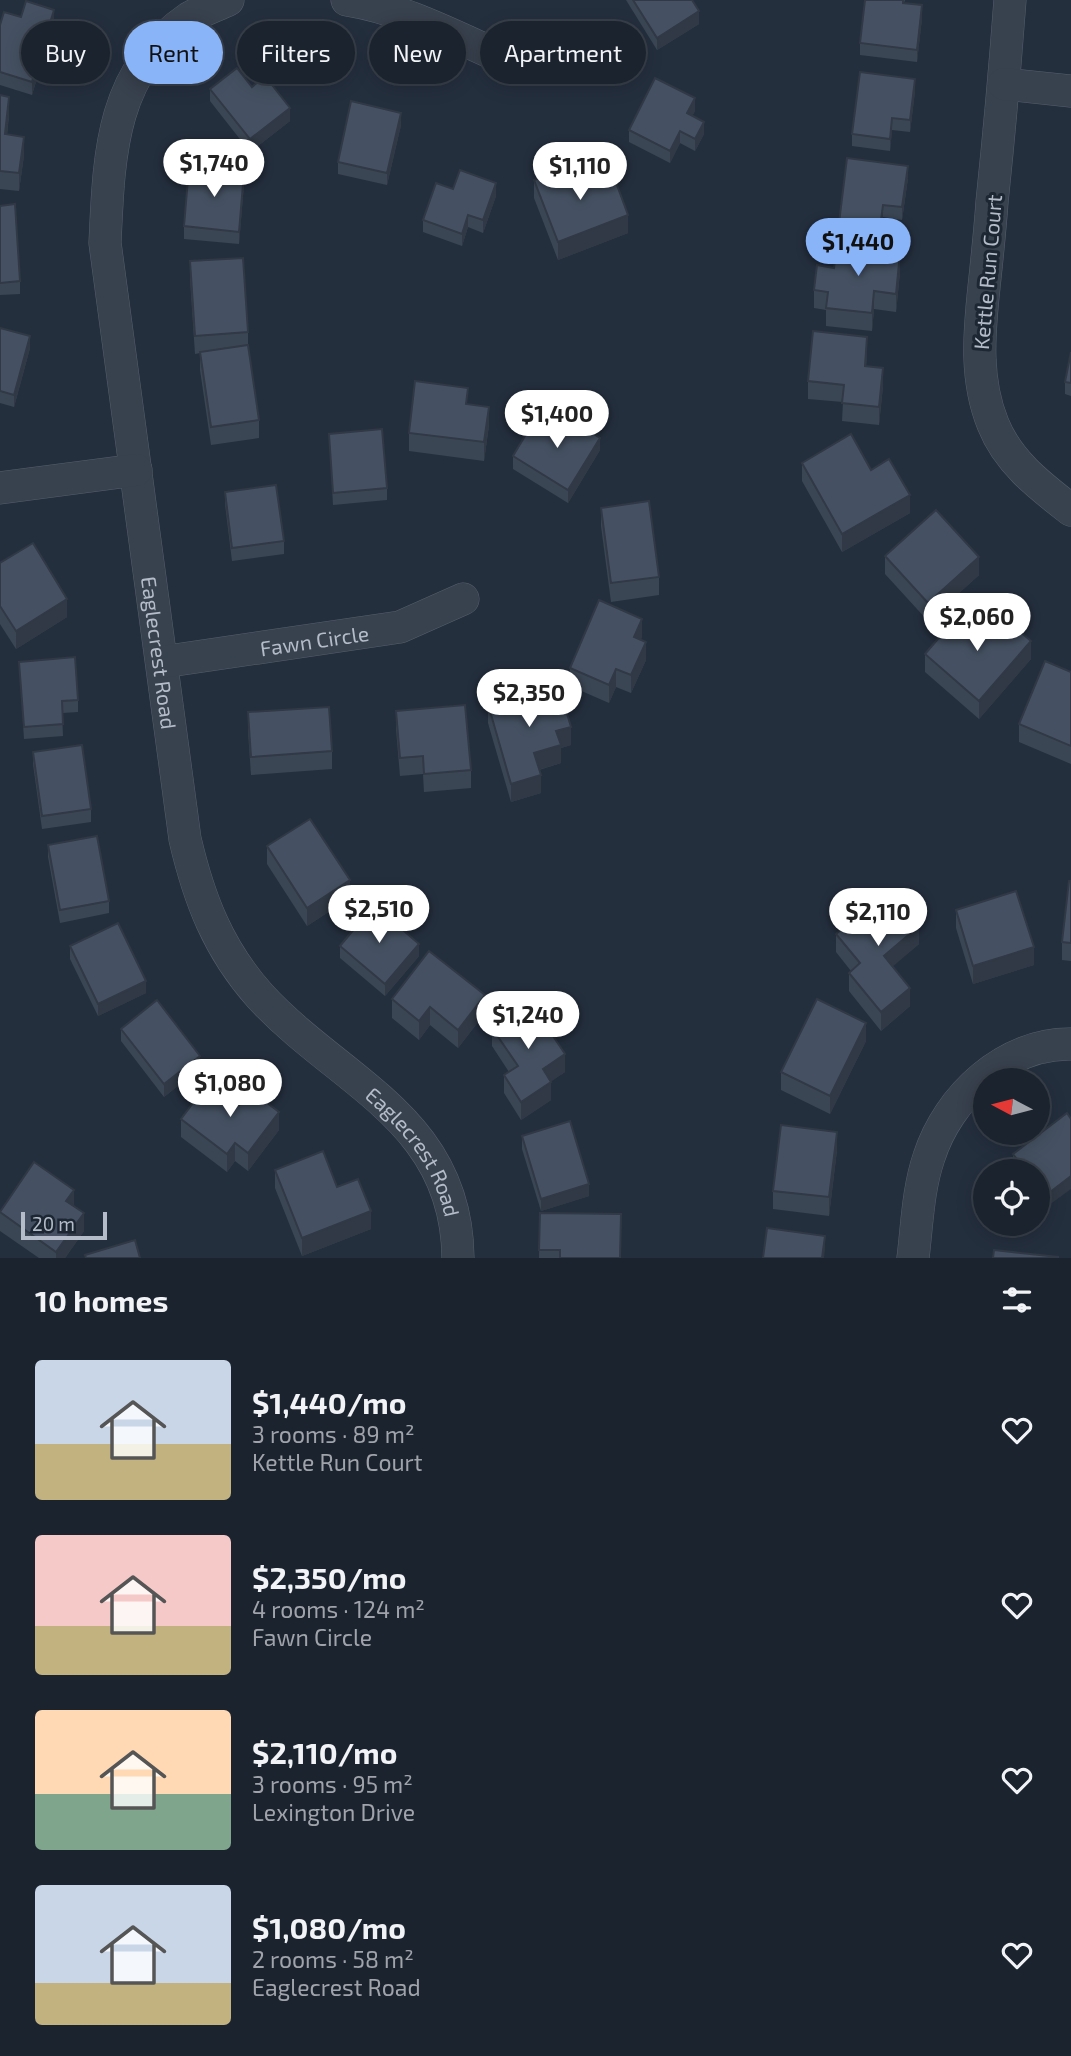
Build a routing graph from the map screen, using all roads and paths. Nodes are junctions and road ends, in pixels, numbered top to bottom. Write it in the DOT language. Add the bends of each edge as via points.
graph roads {
  1 [pos="228,0"];
  2 [pos="347,0"];
  3 [pos="1010,0"];
  4 [pos="480,48"];
  5 [pos="1004,84"];
  6 [pos="1071,91"];
  7 [pos="136,470"];
  8 [pos="0,488"];
  9 [pos="1071,510"];
  10 [pos="463,599"];
  11 [pos="162,662"];
  12 [pos="1071,1044"];
  13 [pos="458,1258"];
  14 [pos="913,1258"];
  1 -- 7 [label="street, Eaglecrest Road" via="192,16 156,47 130,86 115,130 106,243"];
  2 -- 4 [label="street" via="393,10"];
  3 -- 5 [label="street, Kettle Run Court"];
  5 -- 6 [label="street"];
  5 -- 9 [label="street, Kettle Run Court" via="979,341 981,385 1004,446 1040,486"];
  7 -- 8 [label="street"];
  7 -- 11 [label="street, Eaglecrest Road"];
  10 -- 11 [label="street, Fawn Circle" via="400,627"];
  11 -- 13 [label="street, Eaglecrest Road" via="186,839 195,882 211,923 260,996 406,1123 431,1157 449,1196"];
  12 -- 14 [label="street" via="1014,1057 961,1098 929,1155"];
}
